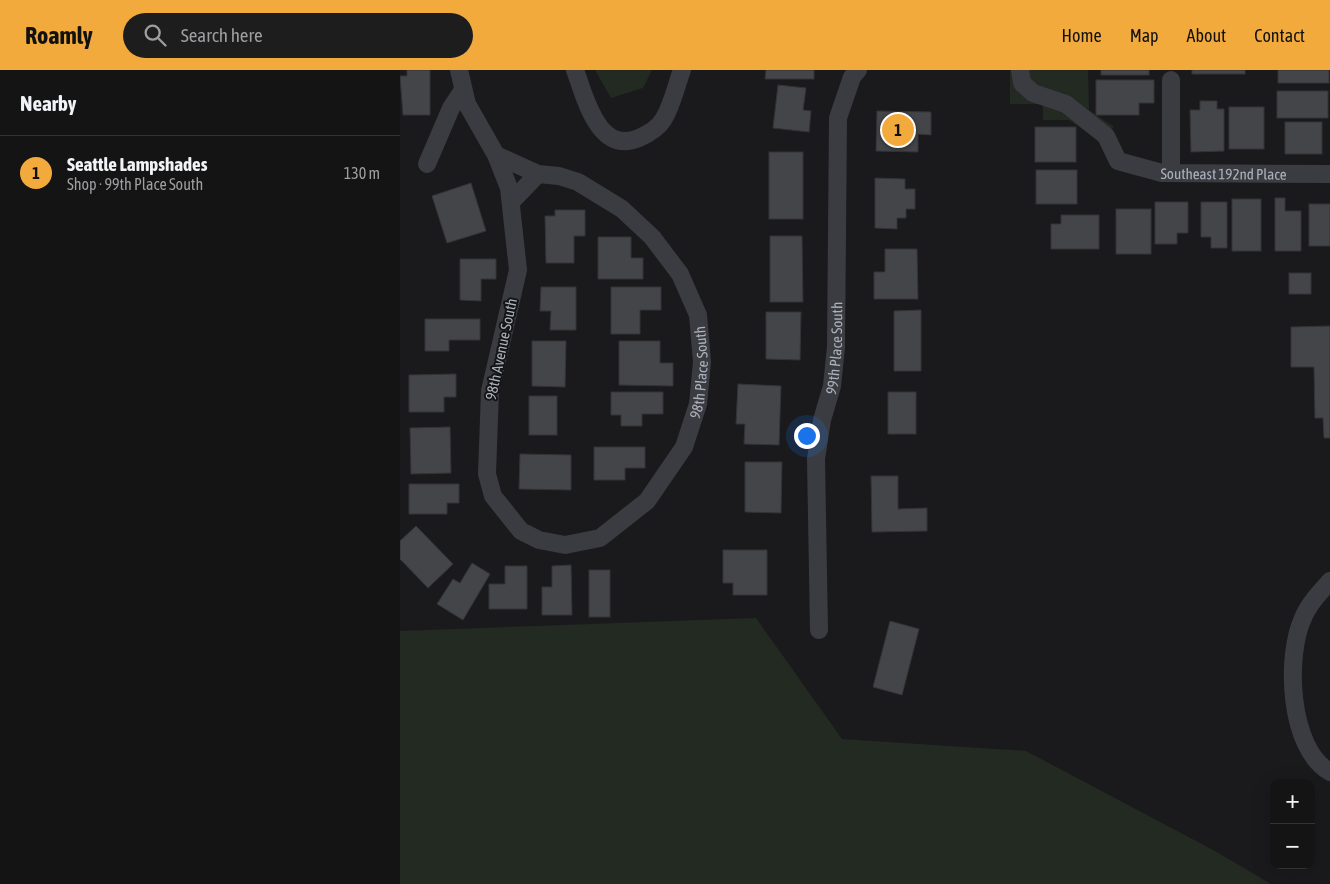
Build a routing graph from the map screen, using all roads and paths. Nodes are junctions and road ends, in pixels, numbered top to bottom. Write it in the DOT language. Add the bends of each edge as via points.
graph roads {
  1 [pos="459,70"];
  2 [pos="575,70"];
  3 [pos="682,70"];
  4 [pos="858,70"];
  5 [pos="1020,70"];
  6 [pos="1171,80"];
  7 [pos="464,90"];
  8 [pos="496,155"];
  9 [pos="427,164"];
  10 [pos="1171,173"];
  11 [pos="538,174"];
  12 [pos="1330,174"];
  13 [pos="511,202"];
  14 [pos="565,545"];
  15 [pos="1330,581"];
  16 [pos="819,630"];
  17 [pos="1330,772"];
  1 -- 7 [label="street, 98th Avenue South"];
  2 -- 3 [label="street" via="593,120 616,140 632,141 649,134 663,120"];
  4 -- 16 [label="street, 99th Place South" via="852,77 838,118 836,347 832,386 816,459"];
  5 -- 10 [label="street, Southeast 192nd Place" via="1022,82 1033,93 1066,104 1106,136 1118,161"];
  6 -- 10 [label="street"];
  7 -- 8 [label="street, 98th Avenue South" via="467,104"];
  7 -- 9 [label="street" via="451,108"];
  8 -- 11 [label="street, 98th Place South"];
  8 -- 13 [label="street, 98th Avenue South"];
  10 -- 12 [label="street, Southeast 192nd Place"];
  11 -- 13 [label="street"];
  11 -- 14 [label="street, 98th Place South" via="578,182 622,209 652,237 680,274 698,315 702,362 698,404 684,447 664,480 647,502 600,538"];
  13 -- 14 [label="street, 98th Avenue South" via="518,270 490,391 487,474 493,496 522,531 539,540"];
  15 -- 17 [label="street" via="1302,619 1294,652 1293,693 1302,735 1318,765"];
}
